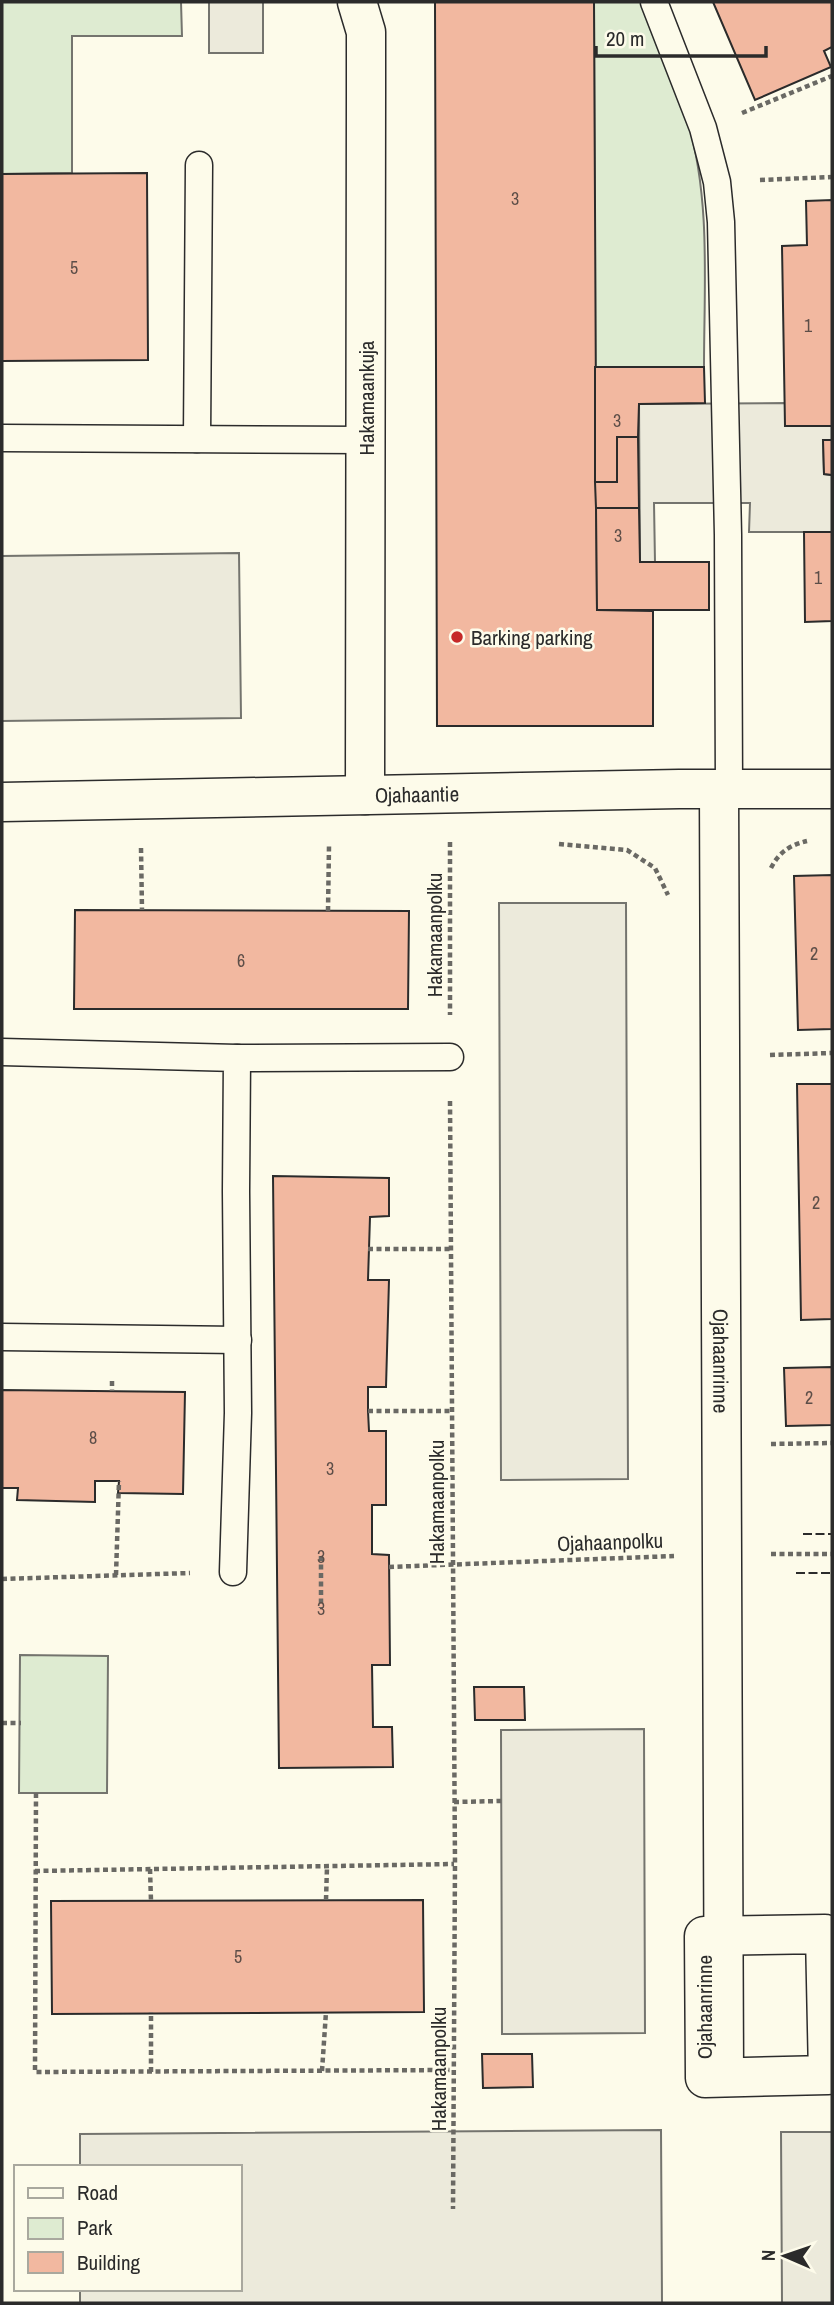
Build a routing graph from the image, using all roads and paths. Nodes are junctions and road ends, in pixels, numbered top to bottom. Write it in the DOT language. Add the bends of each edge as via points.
graph roads {
  1 [pos="358,2"];
  2 [pos="654,2"];
  3 [pos="832,76"];
  4 [pos="703,128"];
  5 [pos="199,165"];
  6 [pos="832,177"];
  7 [pos="717,182"];
  8 [pos="2,438"];
  9 [pos="197,439"];
  10 [pos="366,440"];
  11 [pos="724,789"];
  12 [pos="832,789"];
  13 [pos="450,794"];
  14 [pos="365,795"];
  15 [pos="2,802"];
  16 [pos="553,844"];
  17 [pos="329,846"];
  18 [pos="141,848"];
  19 [pos="670,902"];
  20 [pos="142,910"];
  21 [pos="328,911"];
  22 [pos="2,1052"];
  23 [pos="832,1053"];
  24 [pos="760,1055"];
  25 [pos="450,1057"];
  26 [pos="237,1058"];
  27 [pos="369,1249"];
  28 [pos="451,1249"];
  29 [pos="2,1337"];
  30 [pos="238,1340"];
  31 [pos="369,1411"];
  32 [pos="451,1411"];
  33 [pos="832,1443"];
  34 [pos="771,1444"];
  35 [pos="119,1481"];
  36 [pos="720,1554"];
  37 [pos="832,1554"];
  38 [pos="321,1556"];
  39 [pos="452,1563"];
  40 [pos="388,1567"];
  41 [pos="233,1572"];
  42 [pos="116,1575"];
  43 [pos="2,1578"];
  44 [pos="321,1608"];
  45 [pos="2,1723"];
  46 [pos="21,1723"];
  47 [pos="36,1793"];
  48 [pos="501,1801"];
  49 [pos="454,1802"];
  50 [pos="455,1864"];
  51 [pos="327,1867"];
  52 [pos="150,1869"];
  53 [pos="35,1871"];
  54 [pos="326,1900"];
  55 [pos="151,1901"];
  56 [pos="722,1935"];
  57 [pos="151,2012"];
  58 [pos="326,2012"];
  59 [pos="453,2070"];
  60 [pos="322,2071"];
  61 [pos="151,2072"];
  62 [pos="453,2210"];
  1 -- 10 [label="street, Hakamaankuja" via="366,32"];
  2 -- 4 [label="lane"];
  3 -- 4 [label="path"];
  4 -- 7 [label="lane"];
  5 -- 9 [label="lane"];
  6 -- 7 [label="path"];
  7 -- 11 [label="lane" via="726,404"];
  8 -- 9 [label="lane"];
  9 -- 10 [label="lane"];
  10 -- 14 [label="street, Hakamaankuja"];
  11 -- 12 [label="street, Ojahaantie"];
  11 -- 13 [label="street, Ojahaantie"];
  11 -- 36 [label="street, Ojahaanrinne"];
  13 -- 14 [label="street, Ojahaantie"];
  13 -- 25 [label="path, Hakamaanpolku"];
  14 -- 15 [label="street, Ojahaantie"];
  16 -- 19 [label="path" via="627,850 654,868"];
  17 -- 21 [label="path"];
  18 -- 20 [label="path"];
  22 -- 26 [label="lane"];
  23 -- 24 [label="path"];
  25 -- 26 [label="lane"];
  25 -- 28 [label="path, Hakamaanpolku"];
  26 -- 30 [label="lane"];
  27 -- 28 [label="path"];
  28 -- 32 [label="path, Hakamaanpolku"];
  29 -- 30 [label="lane"];
  30 -- 41 [label="lane"];
  31 -- 32 [label="path"];
  32 -- 39 [label="path, Hakamaanpolku"];
  33 -- 34 [label="path"];
  35 -- 42 [label="path"];
  36 -- 37 [label="path, Ojahaanpolku"];
  36 -- 39 [label="path, Ojahaanpolku"];
  36 -- 56 [label="street, Ojahaanrinne"];
  38 -- 44 [label="path"];
  39 -- 40 [label="path, Ojahaanpolku"];
  39 -- 49 [label="path, Hakamaanpolku"];
  41 -- 42 [label="path"];
  42 -- 43 [label="path"];
  45 -- 46 [label="path"];
  47 -- 53 [label="path"];
  48 -- 49 [label="path"];
  49 -- 50 [label="path, Hakamaanpolku"];
  50 -- 51 [label="path"];
  50 -- 59 [label="path, Hakamaanpolku"];
  51 -- 52 [label="path"];
  51 -- 54 [label="path"];
  52 -- 53 [label="path"];
  52 -- 55 [label="path"];
  53 -- 61 [label="path" via="35,2073"];
  56 -- 56 [label="street, Ojahaanrinne" via="724,2077 828,2075 825,1934"];
  57 -- 61 [label="path"];
  58 -- 60 [label="path"];
  59 -- 60 [label="path"];
  59 -- 62 [label="path, Hakamaanpolku"];
  60 -- 61 [label="path"];
}
